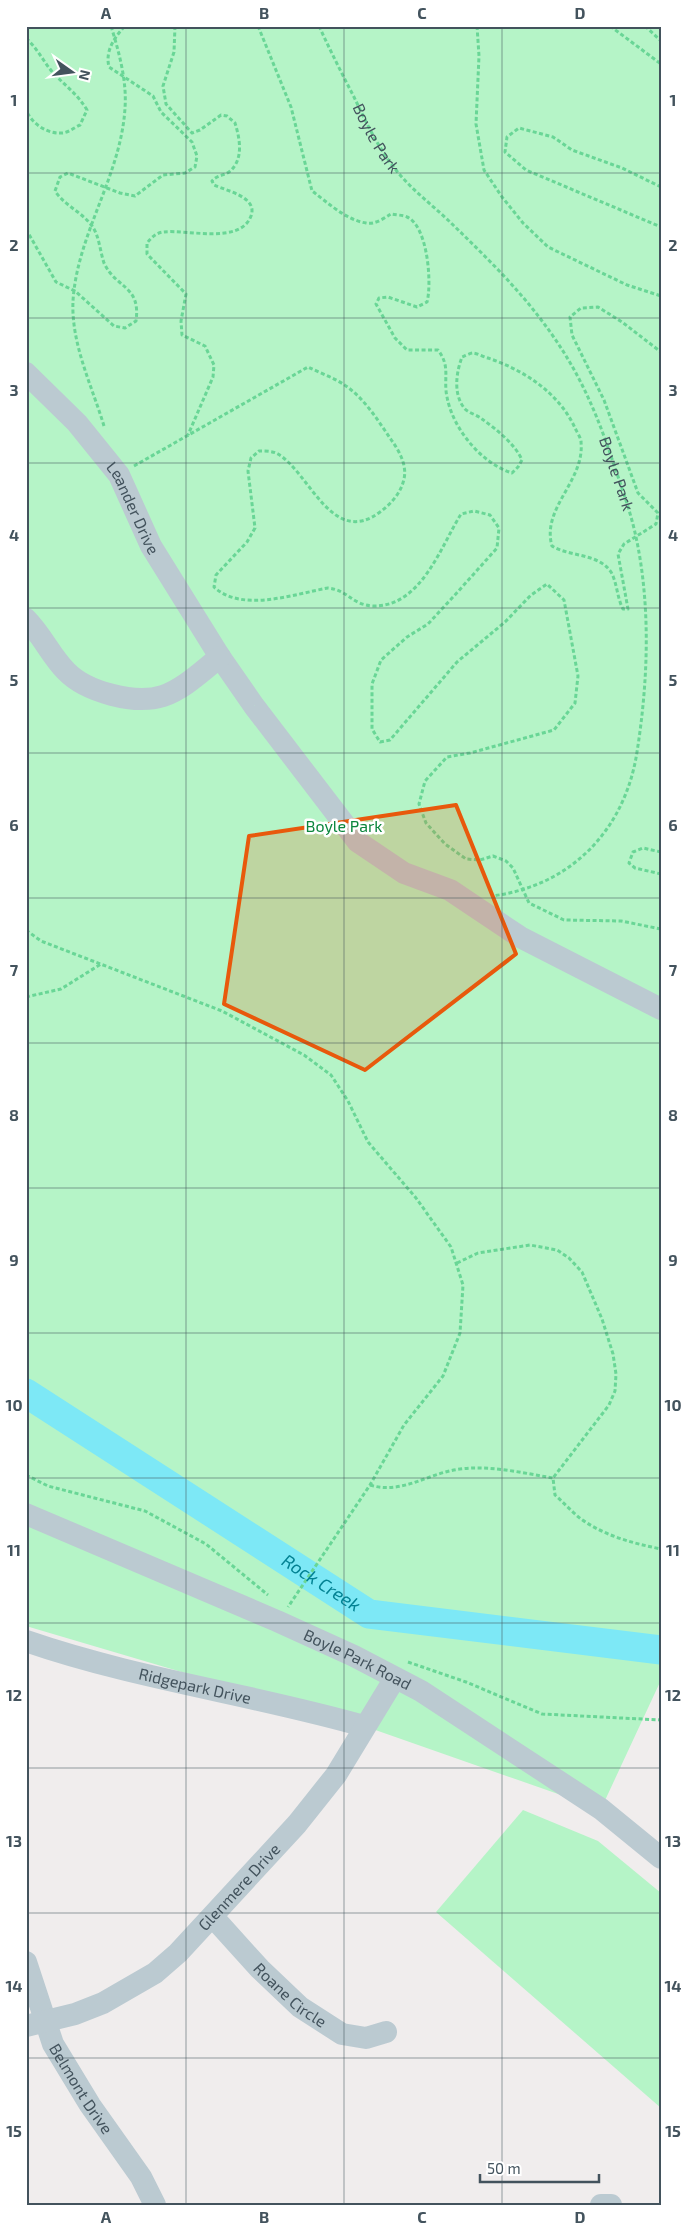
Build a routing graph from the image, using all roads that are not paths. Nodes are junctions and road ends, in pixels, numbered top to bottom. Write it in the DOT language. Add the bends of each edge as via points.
graph roads {
  1 [pos="26,373"];
  2 [pos="26,619"];
  3 [pos="220,657"];
  4 [pos="661,1009"];
  5 [pos="26,1514"];
  6 [pos="26,1640"];
  7 [pos="399,1669"];
  8 [pos="364,1726"];
  9 [pos="661,1858"];
  10 [pos="213,1918"];
  11 [pos="26,1962"];
  12 [pos="36,2024"];
  13 [pos="386,2032"];
  14 [pos="155,2205"];
  15 [pos="601,2205"];
  16 [pos="611,2205"];
  1 -- 3 [label="street, Leander Drive" via="77,423 119,475 151,546"];
  2 -- 3 [label="street" via="67,673 107,695 124,699 162,696 183,685"];
  3 -- 4 [label="street" via="358,842 404,873 450,890 520,937"];
  5 -- 7 [label="street, Boyle Park Road" via="354,1656"];
  6 -- 8 [label="street, Ridgepark Drive" via="88,1661 304,1709"];
  7 -- 8 [label="street, Glenmere Drive"];
  7 -- 9 [label="street, Boyle Park Road" via="421,1691 601,1809"];
  8 -- 10 [label="street, Glenmere Drive" via="331,1782"];
  10 -- 12 [label="street, Glenmere Drive" via="178,1953 130,1990 103,2004"];
  10 -- 13 [label="street, Roane Circle" via="260,1970 300,2007 342,2034 366,2038"];
  11 -- 12 [label="street, Belmont Drive"];
  12 -- 14 [label="street, Belmont Drive" via="47,2030 90,2105 141,2177"];
  15 -- 16 [label="street"];
}
